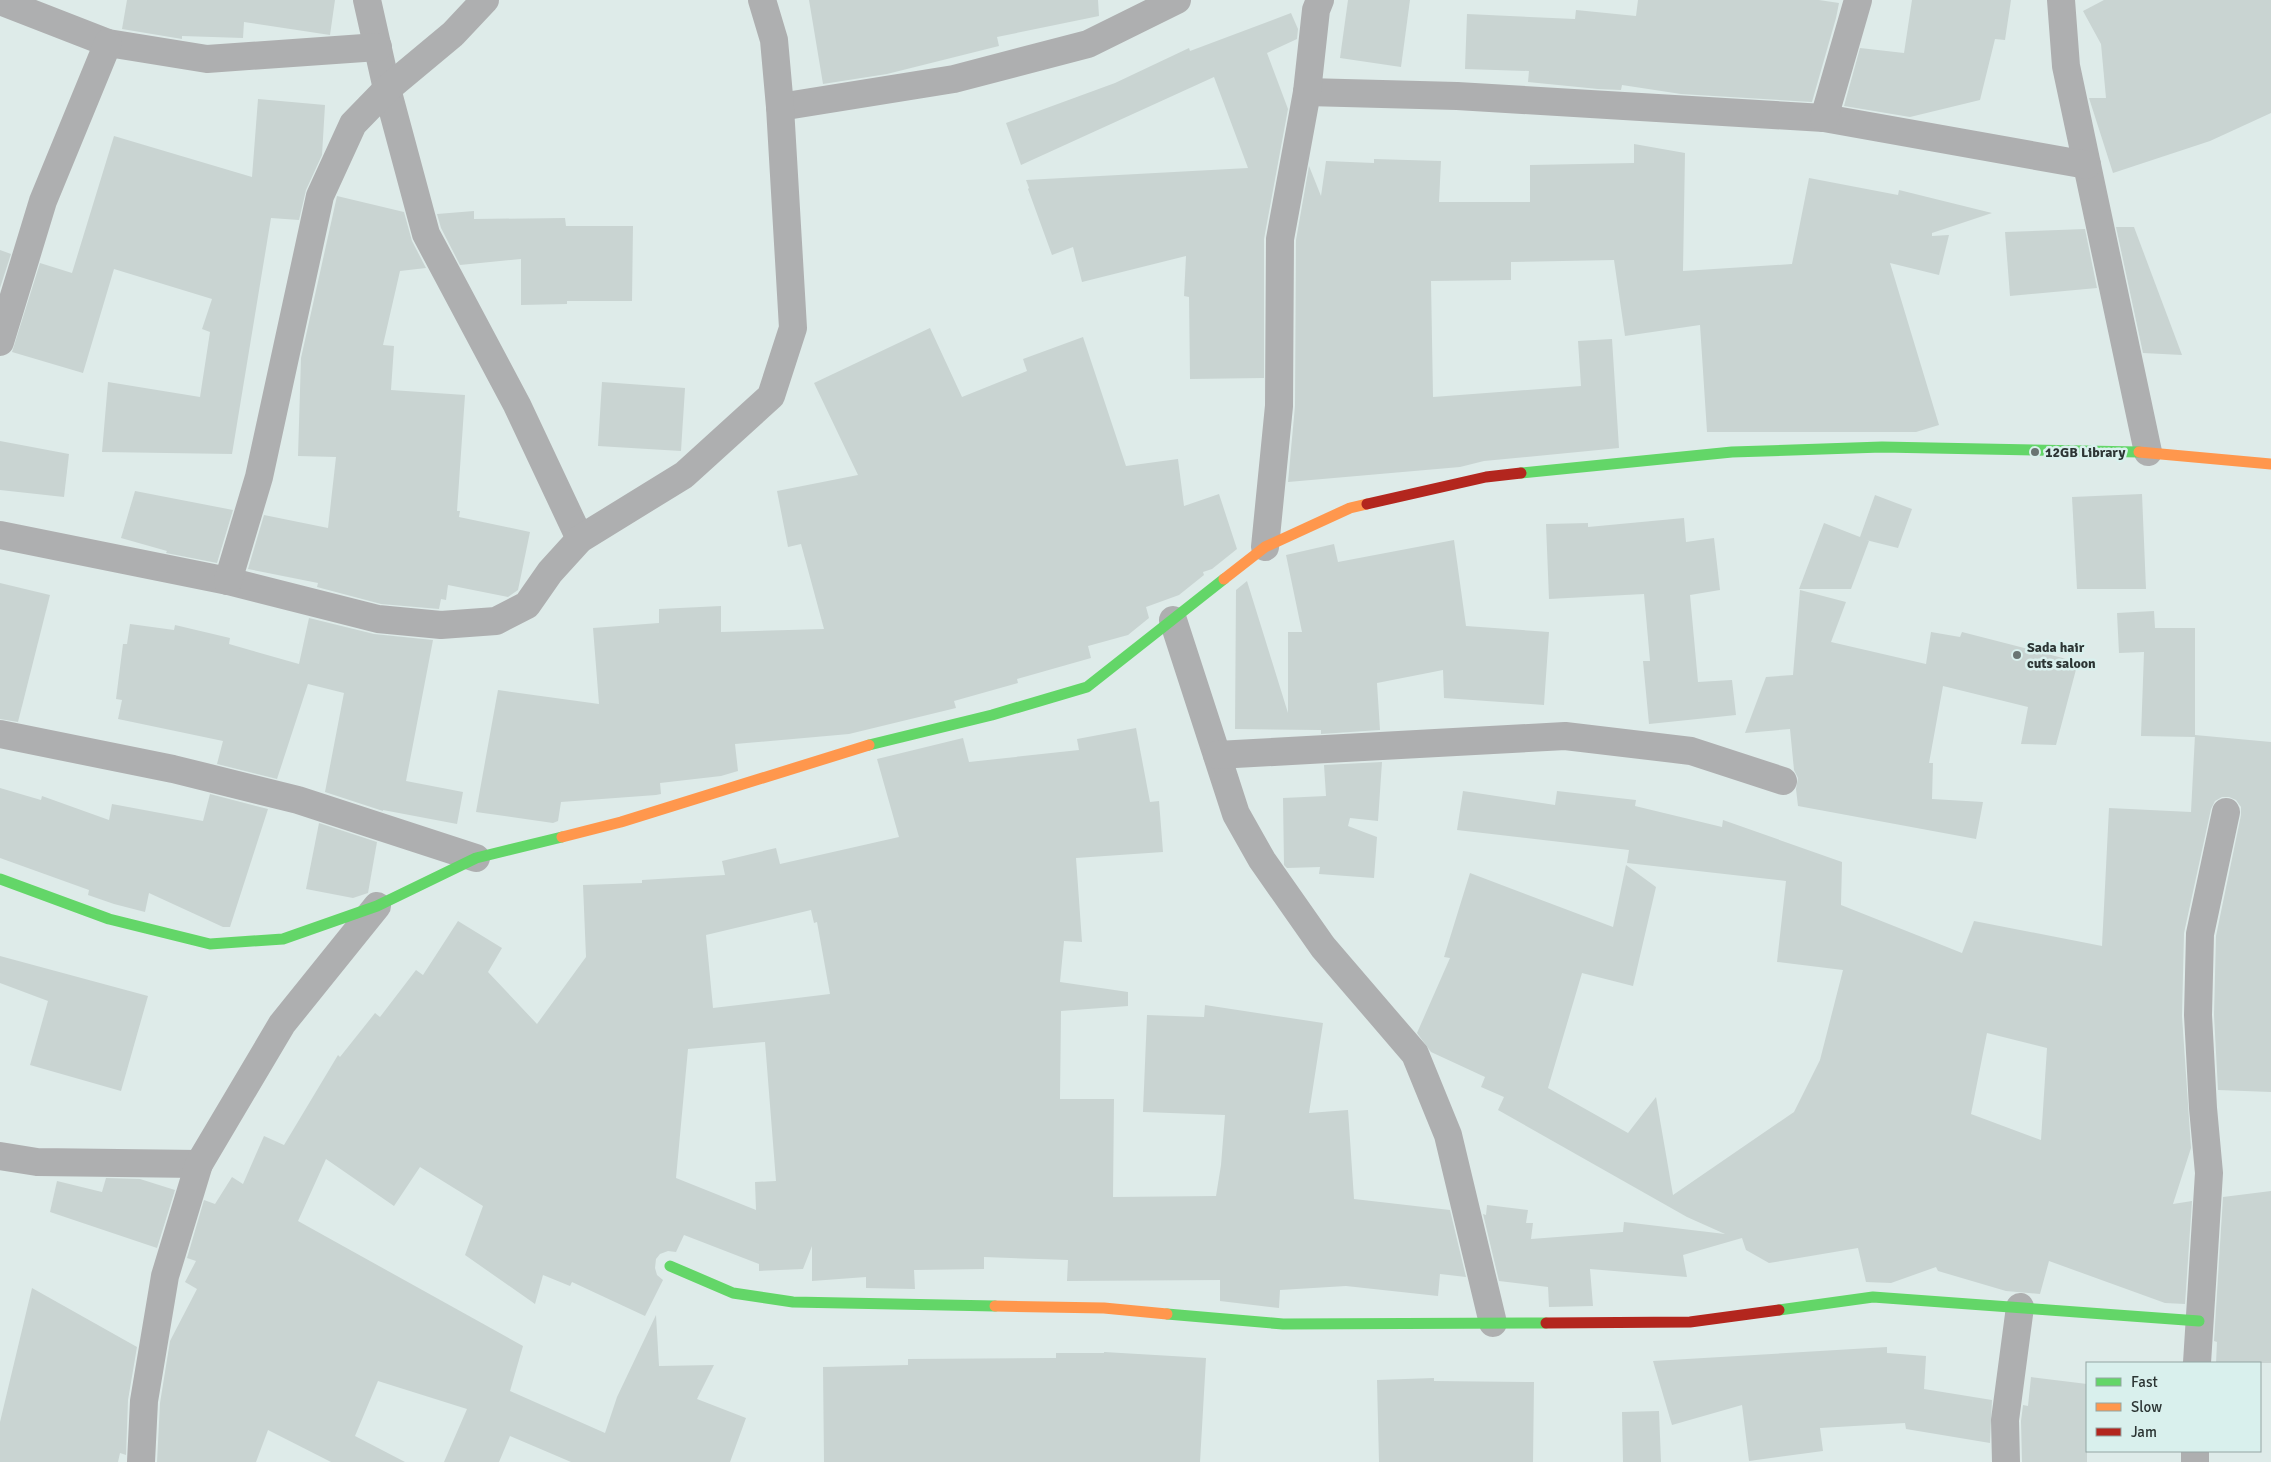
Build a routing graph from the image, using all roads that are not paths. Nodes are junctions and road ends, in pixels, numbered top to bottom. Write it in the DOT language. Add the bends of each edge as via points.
graph roads {
  1 [pos="367,0"];
  2 [pos="485,0"];
  3 [pos="762,0"];
  4 [pos="1177,0"];
  5 [pos="1858,0"];
  6 [pos="2061,0"];
  7 [pos="0,1"];
  8 [pos="1312,3"];
  9 [pos="108,43"];
  10 [pos="378,47"];
  11 [pos="387,89"];
  12 [pos="1307,92"];
  13 [pos="780,107"];
  14 [pos="1824,118"];
  15 [pos="2087,165"];
  16 [pos="0,342"];
  17 [pos="2148,452"];
  18 [pos="2271,464"];
  19 [pos="0,535"];
  20 [pos="580,539"];
  21 [pos="1265,547"];
  22 [pos="228,581"];
  23 [pos="1173,620"];
  24 [pos="0,734"];
  25 [pos="1217,755"];
  26 [pos="1783,781"];
  27 [pos="2226,812"];
  28 [pos="476,858"];
  29 [pos="0,879"];
  30 [pos="377,906"];
  31 [pos="0,1156"];
  32 [pos="199,1164"];
  33 [pos="670,1266"];
  34 [pos="2020,1307"];
  35 [pos="2199,1320"];
  36 [pos="1493,1323"];
  37 [pos="2197,1362"];
  38 [pos="141,1462"];
  39 [pos="2006,1462"];
  1 -- 10 [label="street"];
  2 -- 11 [label="street" via="453,34"];
  3 -- 13 [label="street" via="774,40"];
  4 -- 13 [label="street" via="1088,44 954,79"];
  5 -- 14 [label="street"];
  6 -- 15 [label="street" via="2066,66"];
  7 -- 9 [label="street"];
  8 -- 12 [label="street"];
  9 -- 10 [label="street" via="207,59"];
  9 -- 16 [label="street" via="44,201"];
  10 -- 11 [label="street"];
  11 -- 20 [label="street" via="426,234 517,405"];
  11 -- 22 [label="street" via="353,124 320,196 259,476"];
  12 -- 14 [label="street" via="1457,96"];
  12 -- 21 [label="street" via="1280,239 1279,406"];
  13 -- 20 [label="street" via="793,328 771,396 684,475"];
  14 -- 15 [label="street"];
  15 -- 17 [label="street"];
  17 -- 18 [label="street"];
  17 -- 21 [label="street" via="1882,447 1732,452 1486,477 1350,508"];
  19 -- 22 [label="street"];
  20 -- 22 [label="street" via="550,572 527,605 496,621 441,625 378,619"];
  21 -- 23 [label="street"];
  23 -- 25 [label="street"];
  23 -- 28 [label="street" via="1087,687 992,715 852,749 621,822"];
  24 -- 28 [label="street" via="173,769 298,800"];
  25 -- 26 [label="street" via="1565,736 1691,751"];
  25 -- 36 [label="street" via="1236,814 1262,860 1323,947 1415,1054 1448,1136"];
  27 -- 35 [label="street" via="2200,934 2199,1024 2210,1173"];
  28 -- 30 [label="street"];
  29 -- 30 [label="street" via="109,919 210,944 283,939"];
  30 -- 32 [label="street" via="282,1024"];
  31 -- 32 [label="street" via="38,1162"];
  32 -- 38 [label="street" via="165,1276 144,1401"];
  33 -- 36 [label="street" via="733,1293 792,1302 1104,1308 1283,1324"];
  34 -- 35 [label="street"];
  34 -- 36 [label="street" via="1873,1297 1690,1322"];
  34 -- 39 [label="street" via="2005,1420"];
  35 -- 37 [label="street"];
}
